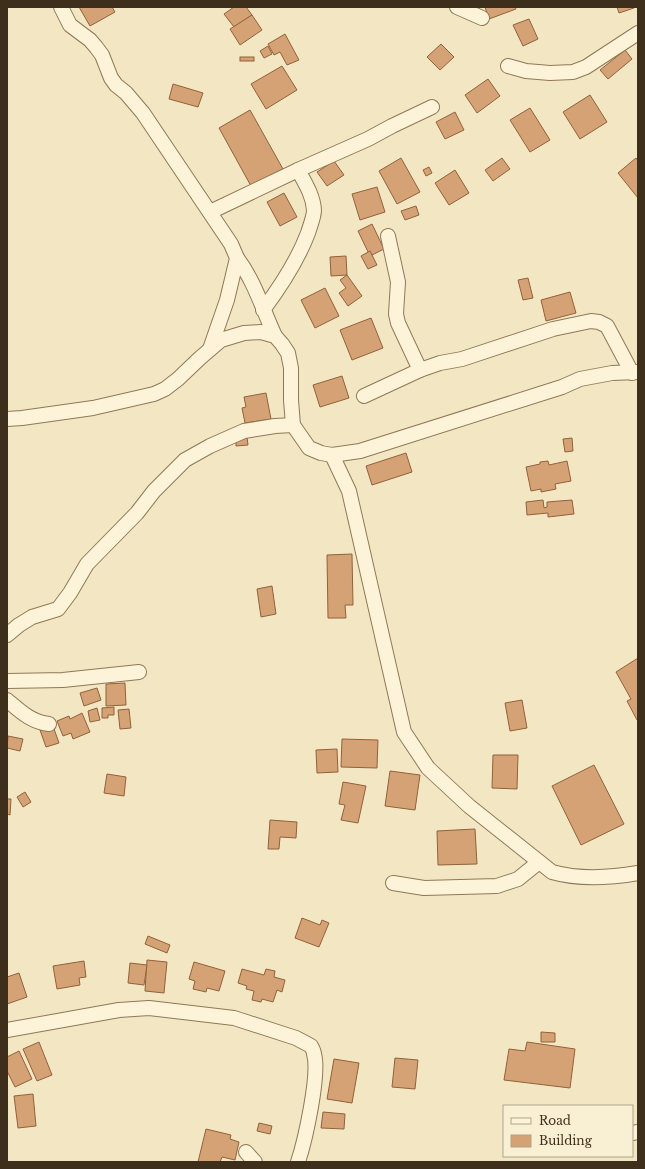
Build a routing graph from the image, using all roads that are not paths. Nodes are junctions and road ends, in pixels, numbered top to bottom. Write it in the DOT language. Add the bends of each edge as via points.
graph roads {
  1 [pos="61,7"];
  2 [pos="457,7"];
  3 [pos="482,18"];
  4 [pos="638,33"];
  5 [pos="508,66"];
  6 [pos="432,107"];
  7 [pos="298,170"];
  8 [pos="210,212"];
  9 [pos="388,236"];
  10 [pos="237,258"];
  11 [pos="263,310"];
  12 [pos="275,336"];
  13 [pos="210,349"];
  14 [pos="420,370"];
  15 [pos="635,373"];
  16 [pos="364,396"];
  17 [pos="7,419"];
  18 [pos="293,425"];
  19 [pos="332,455"];
  20 [pos="7,635"];
  21 [pos="138,672"];
  22 [pos="7,681"];
  23 [pos="7,700"];
  24 [pos="49,724"];
  25 [pos="539,862"];
  26 [pos="638,873"];
  27 [pos="393,883"];
  28 [pos="7,1030"];
  29 [pos="298,1162"];
  1 -- 8 [label="street" via="70,25 96,46 111,78 143,113"];
  2 -- 3 [label="street"];
  4 -- 5 [label="street" via="573,72 526,71"];
  6 -- 7 [label="street"];
  7 -- 8 [label="street"];
  7 -- 11 [label="street" via="312,197 314,211 311,225 286,277"];
  8 -- 10 [label="street"];
  9 -- 14 [label="street" via="398,282 397,318"];
  10 -- 11 [label="street" via="251,280"];
  10 -- 13 [label="street" via="227,300"];
  11 -- 12 [label="street"];
  12 -- 13 [label="street" via="261,332 244,333 221,340"];
  12 -- 18 [label="street" via="288,353"];
  13 -- 17 [label="street" via="178,379 154,394 93,408"];
  14 -- 15 [label="street" via="553,329 591,321 607,326"];
  14 -- 16 [label="street"];
  15 -- 19 [label="street" via="580,379 360,451"];
  18 -- 19 [label="street" via="309,448 321,454"];
  18 -- 20 [label="street" via="244,431 185,460 87,564 58,609 32,617"];
  19 -- 25 [label="street" via="349,491 404,732 428,768 469,806"];
  21 -- 22 [label="street" via="63,680"];
  23 -- 24 [label="street" via="26,716"];
  25 -- 26 [label="street" via="552,872 568,876 595,878"];
  25 -- 27 [label="street" via="518,879 497,886 424,888"];
  28 -- 29 [label="street" via="119,1010 148,1008 234,1018 296,1038 311,1046 315,1055 315,1079"];
}
